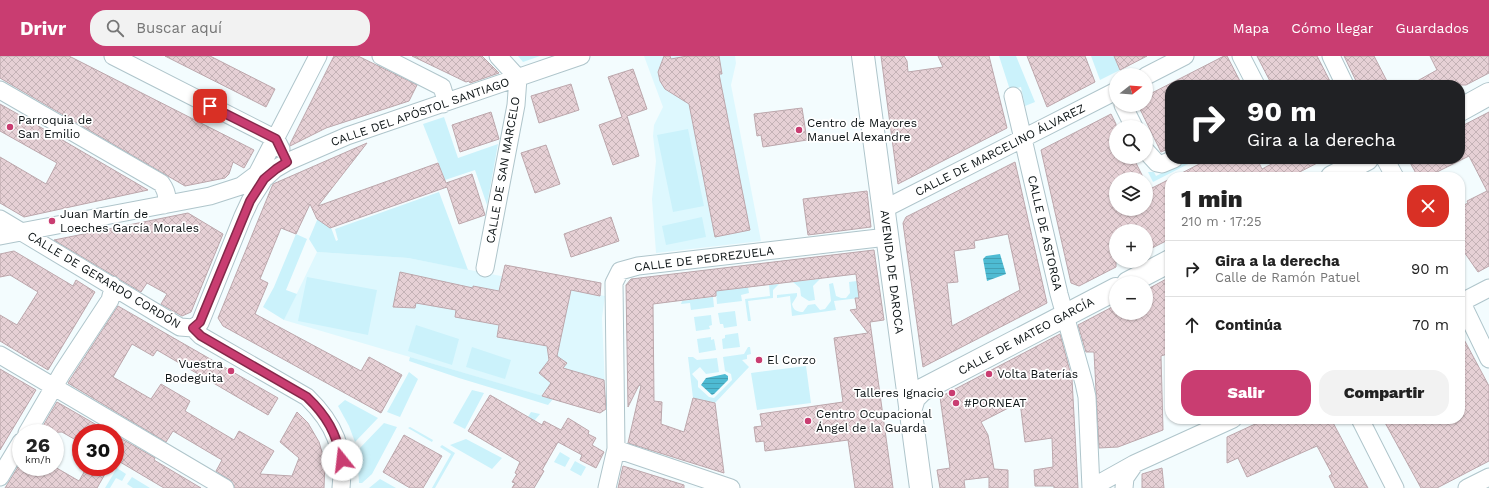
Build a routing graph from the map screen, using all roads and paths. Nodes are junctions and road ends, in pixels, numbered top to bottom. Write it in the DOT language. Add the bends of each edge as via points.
graph roads {
  1 [pos="113,56"];
  2 [pos="318,56"];
  3 [pos="381,56"];
  4 [pos="498,56"];
  5 [pos="581,56"];
  6 [pos="863,56"];
  7 [pos="1186,56"];
  8 [pos="1241,56"];
  9 [pos="1332,56"];
  10 [pos="1153,72"];
  11 [pos="518,78"];
  12 [pos="1253,80"];
  13 [pos="1344,80"];
  14 [pos="0,90"];
  15 [pos="1489,94"];
  16 [pos="1109,95"];
  17 [pos="1013,96"];
  18 [pos="443,104"];
  19 [pos="1465,107"];
  20 [pos="1023,138"];
  21 [pos="276,139"];
  22 [pos="1153,159"];
  23 [pos="287,162"];
  24 [pos="1165,163"];
  25 [pos="1357,164"];
  26 [pos="1342,172"];
  27 [pos="257,180"];
  28 [pos="217,194"];
  29 [pos="164,205"];
  30 [pos="884,209"];
  31 [pos="243,216"];
  32 [pos="0,219"];
  33 [pos="22,232"];
  34 [pos="0,236"];
  35 [pos="887,237"];
  36 [pos="1165,264"];
  37 [pos="485,268"];
  38 [pos="1141,276"];
  39 [pos="112,285"];
  40 [pos="1489,288"];
  41 [pos="1109,293"];
  42 [pos="1465,300"];
  43 [pos="1465,313"];
  44 [pos="1065,315"];
  45 [pos="193,328"];
  46 [pos="0,355"];
  47 [pos="1489,359"];
  48 [pos="905,371"];
  49 [pos="936,383"];
  50 [pos="55,386"];
  51 [pos="910,411"];
  52 [pos="32,424"];
  53 [pos="1222,424"];
  54 [pos="1363,424"];
  55 [pos="616,449"];
  56 [pos="12,457"];
  57 [pos="1134,464"];
  58 [pos="0,477"];
  59 [pos="1489,477"];
  60 [pos="225,488"];
  61 [pos="341,488"];
  62 [pos="607,488"];
  63 [pos="731,488"];
  64 [pos="921,488"];
  65 [pos="1092,488"];
  66 [pos="1124,488"];
  67 [pos="1395,488"];
  68 [pos="1467,488"];
  1 -- 21 [label="street"];
  2 -- 21 [label="street"];
  3 -- 18 [label="street" via="442,88 445,97"];
  4 -- 11 [label="street"];
  5 -- 11 [label="street, CALLE DEL APÓSTOL SANTIAGO"];
  6 -- 30 [label="main road, AVENIDA DE DAROCA"];
  7 -- 10 [label="street"];
  8 -- 12 [label="street"];
  9 -- 13 [label="street"];
  11 -- 18 [label="street, CALLE DEL APÓSTOL SANTIAGO"];
  11 -- 37 [label="street, CALLE DE SAN MARCELO" via="516,105"];
  14 -- 29 [label="street" via="161,183 167,199"];
  15 -- 19 [label="main road"];
  16 -- 20 [label="street, CALLE DE MARCELINO ÁLVAREZ"];
  17 -- 20 [label="street, CALLE DE ASTORGA"];
  18 -- 23 [label="street, CALLE DEL APÓSTOL SANTIAGO" via="341,139"];
  20 -- 30 [label="street, CALLE DE MARCELINO ÁLVAREZ"];
  20 -- 44 [label="street, CALLE DE ASTORGA"];
  21 -- 23 [label="street"];
  21 -- 27 [label="street" via="257,174"];
  22 -- 24 [label="street" via="1157,163"];
  23 -- 27 [label="street, CALLE DEL APÓSTOL SANTIAGO"];
  25 -- 26 [label="main road"];
  27 -- 28 [label="street, CALLE DEL APÓSTOL SANTIAGO"];
  27 -- 31 [label="street"];
  28 -- 29 [label="street, CALLE DEL APÓSTOL SANTIAGO"];
  28 -- 31 [label="street" via="235,201 240,206"];
  29 -- 33 [label="street, CALLE DEL APÓSTOL SANTIAGO"];
  30 -- 35 [label="main road, AVENIDA DE DAROCA"];
  31 -- 45 [label="street" via="200,322"];
  32 -- 33 [label="street, CALLE DE GERARDO CORDÓN"];
  33 -- 34 [label="street, CALLE DEL APÓSTOL SANTIAGO"];
  33 -- 39 [label="street, CALLE DE GERARDO CORDÓN"];
  35 -- 48 [label="main road, AVENIDA DE DAROCA"];
  35 -- 55 [label="street, CALLE DE PEDREZUELA" via="638,266 620,271 614,283"];
  36 -- 38 [label="main road"];
  39 -- 45 [label="street, CALLE DE GERARDO CORDÓN" via="180,326"];
  39 -- 50 [label="street" via="110,300"];
  40 -- 42 [label="street"];
  41 -- 44 [label="main road, CALLE DE MATEO GARCÍA"];
  43 -- 47 [label="street"];
  44 -- 49 [label="main road, CALLE DE MATEO GARCÍA"];
  44 -- 65 [label="street, CALLE DE ASTORGA" via="1087,397"];
  45 -- 61 [label="street, CALLE DE GERARDO CORDÓN" via="201,336 307,397 321,411 339,446 342,460"];
  46 -- 50 [label="street"];
  48 -- 49 [label="main road, CALLE DE MATEO GARCÍA" via="917,383"];
  48 -- 51 [label="main road, AVENIDA DE DAROCA"];
  49 -- 51 [label="main road, CALLE DE MATEO GARCÍA" via="916,394"];
  50 -- 52 [label="street"];
  50 -- 60 [label="street"];
  51 -- 64 [label="main road, AVENIDA DE DAROCA"];
  53 -- 57 [label="street"];
  54 -- 67 [label="street"];
  55 -- 62 [label="street, CALLE DE PEDREZUELA"];
  55 -- 63 [label="street"];
  56 -- 58 [label="street"];
  57 -- 65 [label="street"];
  57 -- 66 [label="street" via="1125,478"];
  59 -- 68 [label="street"];
}
